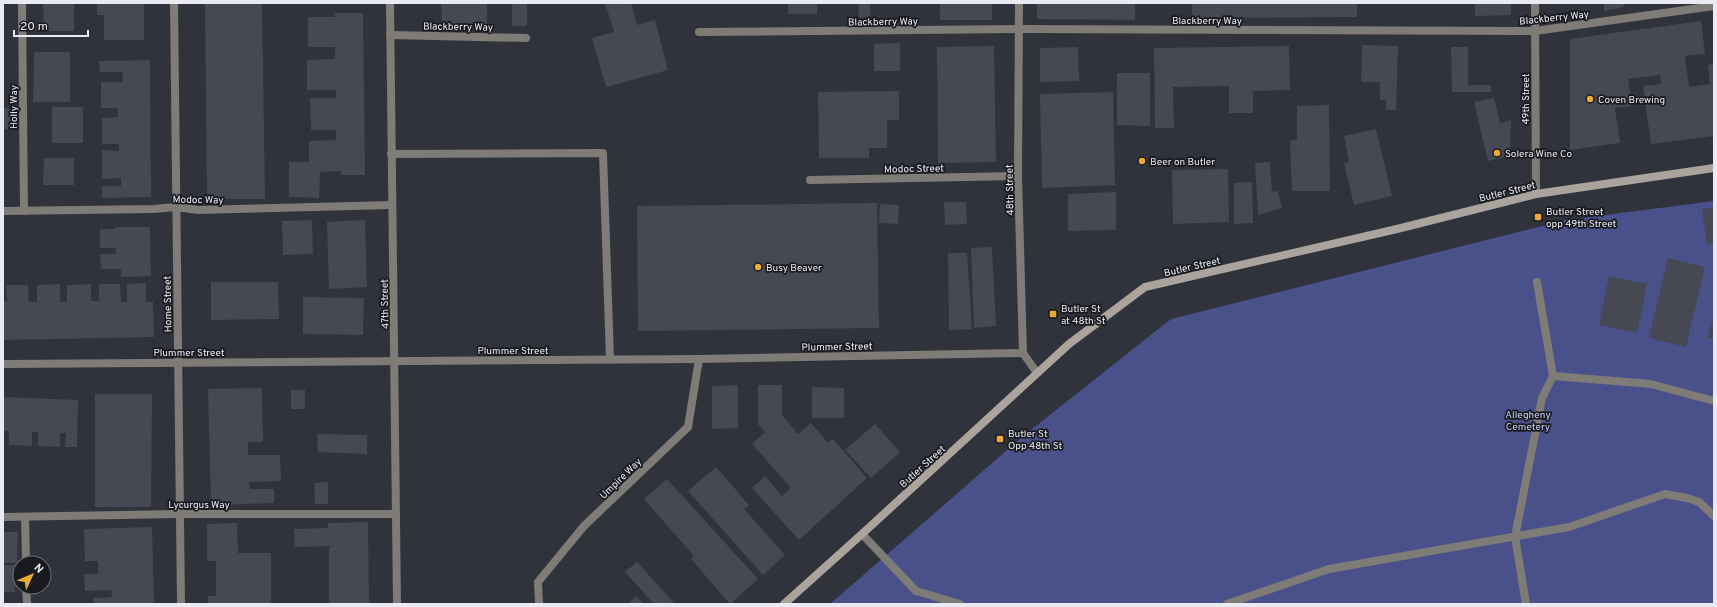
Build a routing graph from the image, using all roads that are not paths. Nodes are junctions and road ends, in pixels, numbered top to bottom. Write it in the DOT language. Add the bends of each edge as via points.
graph roads {
  1 [pos="22,3"];
  2 [pos="174,3"];
  3 [pos="390,3"];
  4 [pos="1019,3"];
  5 [pos="1535,3"];
  6 [pos="1714,6"];
  7 [pos="1020,29"];
  8 [pos="1535,31"];
  9 [pos="699,32"];
  10 [pos="390,35"];
  11 [pos="526,38"];
  12 [pos="391,154"];
  13 [pos="1714,168"];
  14 [pos="1018,176"];
  15 [pos="810,180"];
  16 [pos="1536,194"];
  17 [pos="392,205"];
  18 [pos="176,207"];
  19 [pos="3,211"];
  20 [pos="24,211"];
  21 [pos="1537,282"];
  22 [pos="1023,352"];
  23 [pos="610,359"];
  24 [pos="698,359"];
  25 [pos="394,361"];
  26 [pos="178,362"];
  27 [pos="3,364"];
  28 [pos="1037,373"];
  29 [pos="1552,376"];
  30 [pos="1714,401"];
  31 [pos="179,514"];
  32 [pos="395,514"];
  33 [pos="25,516"];
  34 [pos="1714,516"];
  35 [pos="3,517"];
  36 [pos="862,534"];
  37 [pos="1515,537"];
  38 [pos="26,555"];
  39 [pos="181,604"];
  40 [pos="397,604"];
  41 [pos="539,604"];
  42 [pos="784,604"];
  43 [pos="960,604"];
  44 [pos="1227,604"];
  45 [pos="1526,604"];
  1 -- 20 [label="street, Holly Way"];
  2 -- 18 [label="street, Home Street"];
  3 -- 10 [label="street, 47th Street"];
  4 -- 7 [label="street, 48th Street"];
  5 -- 8 [label="street, 49th Street"];
  6 -- 8 [label="street, Blackberry Way"];
  7 -- 8 [label="street, Blackberry Way"];
  7 -- 9 [label="street, Blackberry Way"];
  7 -- 14 [label="street, 48th Street"];
  8 -- 16 [label="street, 49th Street"];
  10 -- 11 [label="street, Blackberry Way"];
  10 -- 12 [label="street, 47th Street"];
  12 -- 17 [label="street, 47th Street"];
  12 -- 23 [label="street" via="603,153"];
  13 -- 16 [label="main road, Butler Street"];
  14 -- 15 [label="street, Modoc Street"];
  14 -- 22 [label="street, 48th Street"];
  16 -- 28 [label="main road, Butler Street" via="1145,287 1069,344"];
  17 -- 18 [label="street, Modoc Way" via="198,210"];
  17 -- 25 [label="street, 47th Street"];
  18 -- 20 [label="street, Modoc Way"];
  18 -- 26 [label="street, Home Street"];
  19 -- 20 [label="street, Modoc Way"];
  21 -- 29 [label="street"];
  22 -- 24 [label="street, Plummer Street"];
  22 -- 28 [label="street"];
  23 -- 24 [label="street, Plummer Street"];
  23 -- 25 [label="street, Plummer Street"];
  24 -- 41 [label="street, Umpire Way" via="688,426 584,526 538,582"];
  25 -- 26 [label="street, Plummer Street"];
  25 -- 32 [label="street, 47th Street"];
  26 -- 27 [label="street, Plummer Street"];
  26 -- 31 [label="street, Home Street"];
  28 -- 36 [label="main road, Butler Street"];
  29 -- 30 [label="street" via="1651,384"];
  29 -- 37 [label="street" via="1542,398"];
  31 -- 32 [label="street, Lycurgus Way"];
  31 -- 33 [label="street, Lycurgus Way"];
  31 -- 39 [label="street, Home Street"];
  32 -- 40 [label="street, 47th Street"];
  33 -- 35 [label="street, Lycurgus Way"];
  33 -- 38 [label="street"];
  34 -- 37 [label="street" via="1699,502 1665,494 1569,527"];
  36 -- 42 [label="main road, Butler Street"];
  36 -- 43 [label="street" via="916,591"];
  37 -- 44 [label="street" via="1329,569"];
  37 -- 45 [label="street"];
}
